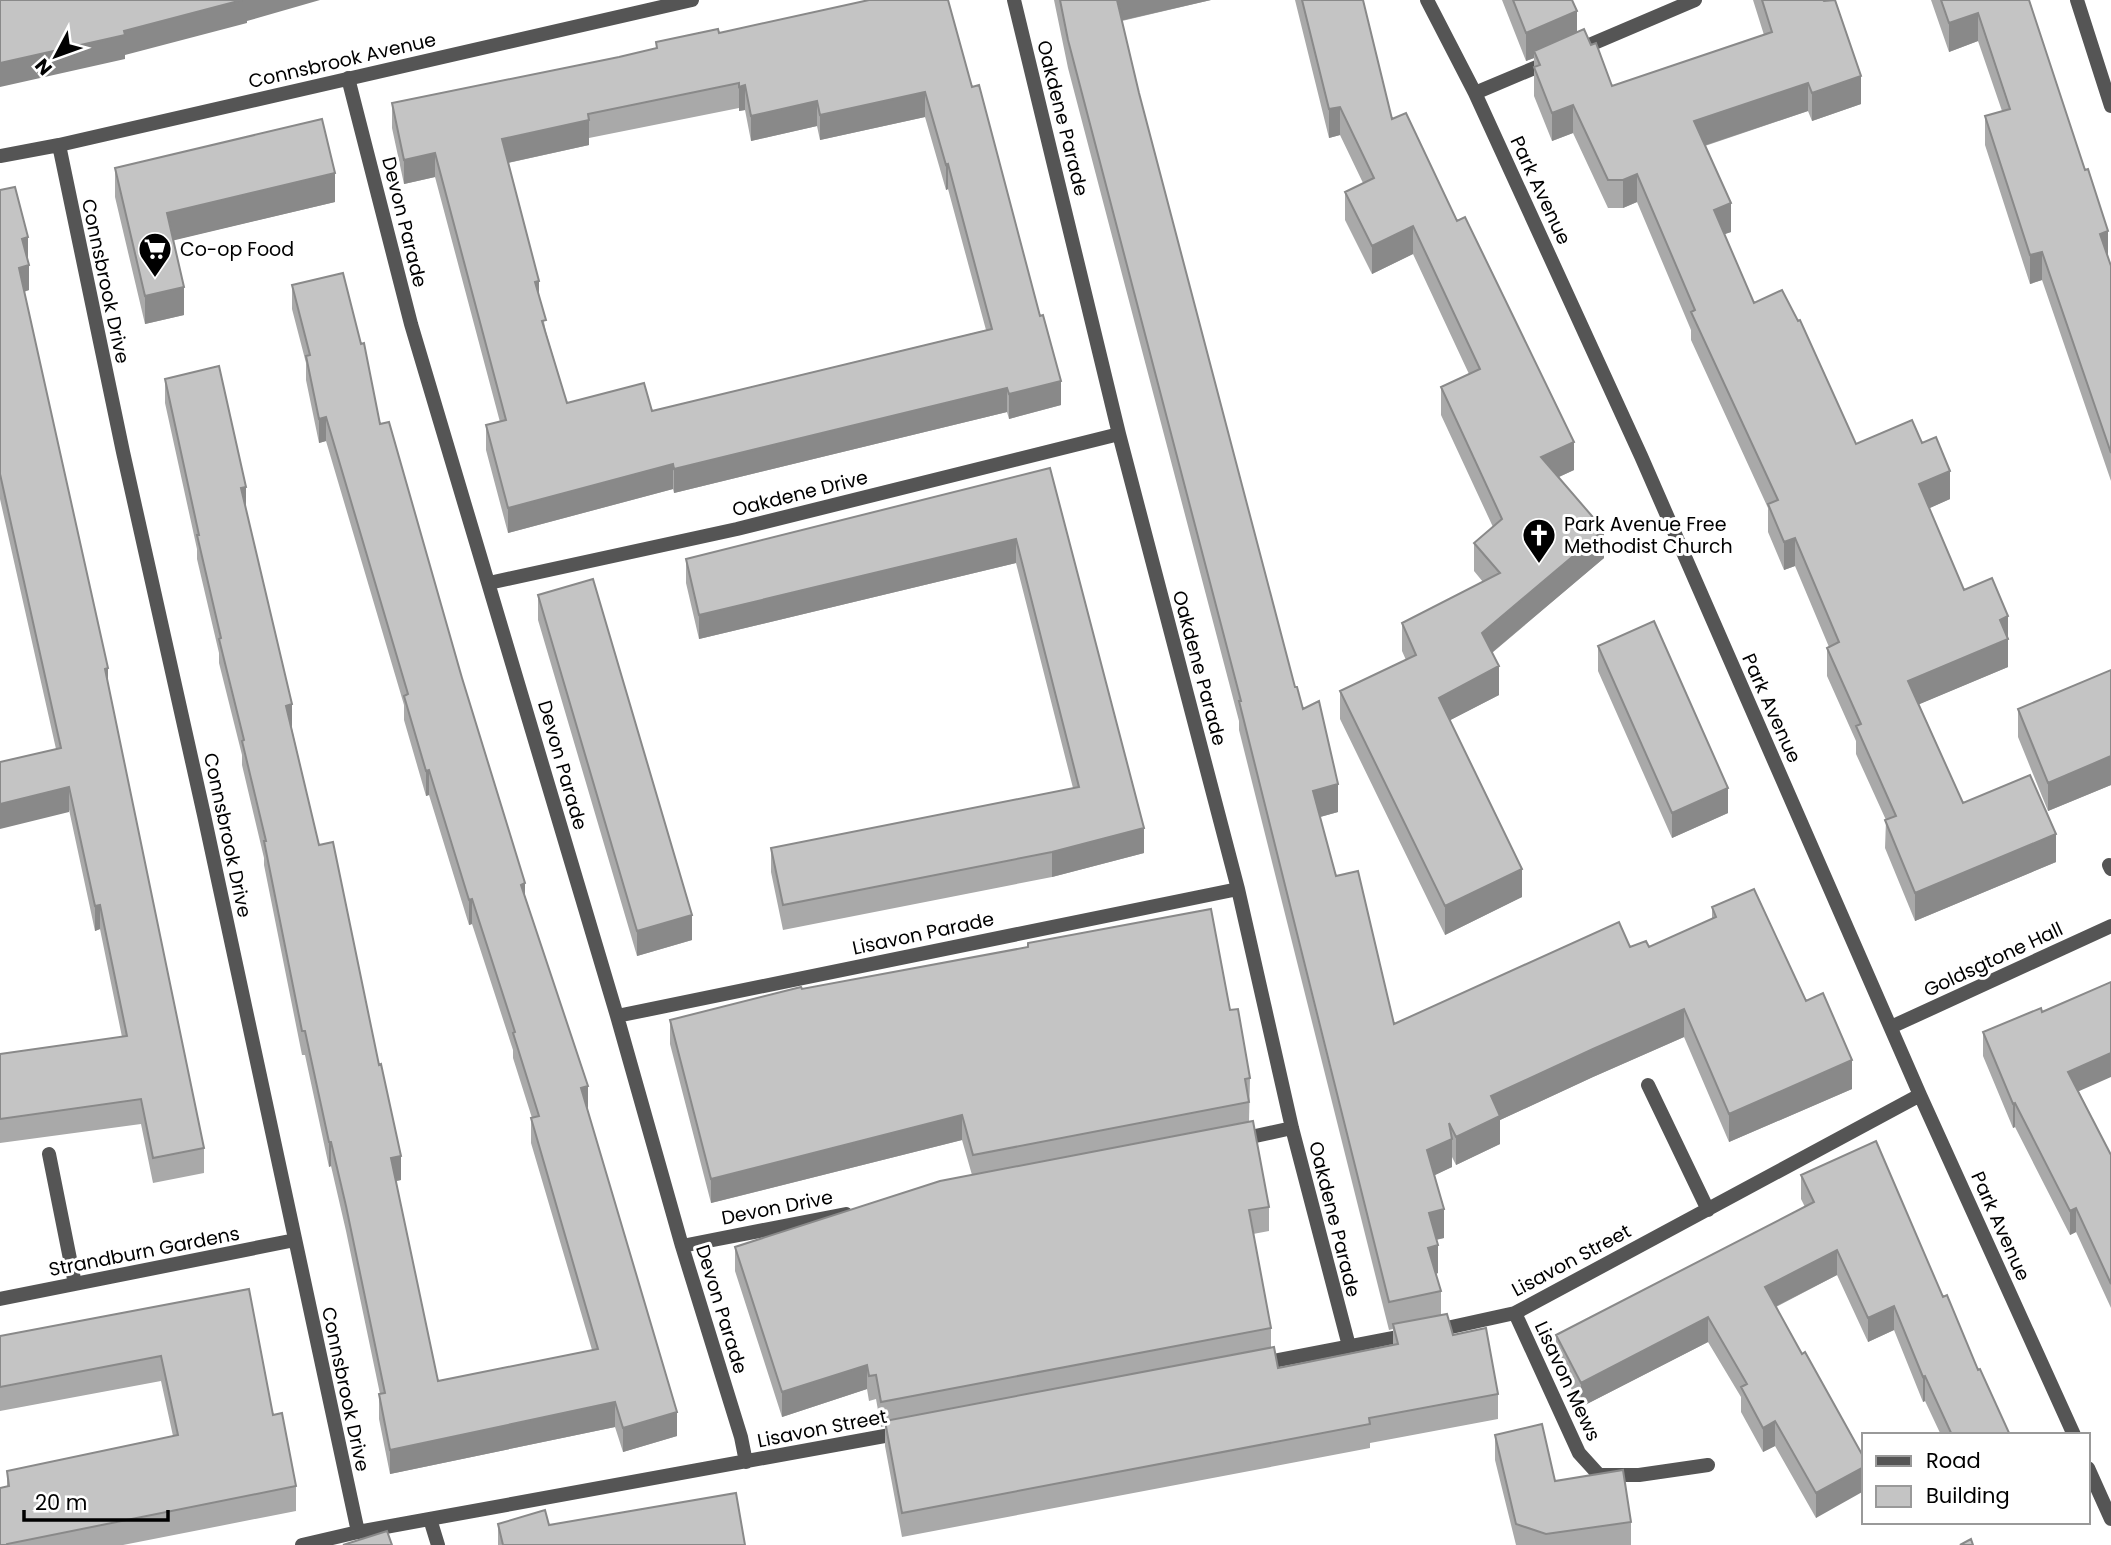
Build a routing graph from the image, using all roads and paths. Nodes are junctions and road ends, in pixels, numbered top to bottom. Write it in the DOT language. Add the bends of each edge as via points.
graph roads {
  1 [pos="692,0"];
  2 [pos="1014,0"];
  3 [pos="1427,0"];
  4 [pos="1695,0"];
  5 [pos="2077,0"];
  6 [pos="348,78"];
  7 [pos="1475,93"];
  8 [pos="2111,106"];
  9 [pos="60,145"];
  10 [pos="0,156"];
  11 [pos="1119,435"];
  12 [pos="489,583"];
  13 [pos="1238,890"];
  14 [pos="2111,926"];
  15 [pos="617,1016"];
  16 [pos="1891,1027"];
  17 [pos="1648,1085"];
  18 [pos="1920,1095"];
  19 [pos="1292,1128"];
  20 [pos="1221,1142"];
  21 [pos="49,1154"];
  22 [pos="1707,1210"];
  23 [pos="857,1212"];
  24 [pos="295,1240"];
  25 [pos="682,1246"];
  26 [pos="75,1284"];
  27 [pos="0,1299"];
  28 [pos="1515,1313"];
  29 [pos="1349,1346"];
  30 [pos="1245,1367"];
  31 [pos="909,1431"];
  32 [pos="2073,1433"];
  33 [pos="746,1462"];
  34 [pos="1708,1465"];
  35 [pos="2090,1472"];
  36 [pos="430,1519"];
  37 [pos="2111,1519"];
  38 [pos="358,1532"];
  39 [pos="302,1545"];
  40 [pos="438,1545"];
  1 -- 6 [label="street, Connsbrook Avenue"];
  2 -- 11 [label="street, Oakdene Parade"];
  3 -- 7 [label="street, Park Avenue"];
  4 -- 7 [label="street"];
  5 -- 8 [label="street"];
  6 -- 9 [label="street, Connsbrook Avenue"];
  6 -- 12 [label="street, Devon Parade" via="411,324"];
  7 -- 16 [label="street, Park Avenue" via="1636,443"];
  9 -- 10 [label="street, Connsbrook Avenue"];
  9 -- 24 [label="street, Connsbrook Drive" via="122,452"];
  11 -- 12 [label="street, Oakdene Drive" via="737,529"];
  11 -- 13 [label="street, Oakdene Parade"];
  12 -- 15 [label="street, Devon Parade"];
  13 -- 15 [label="street, Lisavon Parade"];
  13 -- 19 [label="street, Oakdene Parade"];
  14 -- 16 [label="street, Goldsgtone Hall"];
  15 -- 25 [label="street, Devon Parade"];
  16 -- 18 [label="street, Park Avenue"];
  17 -- 22 [label="street"];
  18 -- 22 [label="street, Lisavon Street"];
  18 -- 32 [label="street, Park Avenue"];
  19 -- 20 [label="street"];
  19 -- 29 [label="street, Oakdene Parade"];
  21 -- 26 [label="street"];
  22 -- 28 [label="street, Lisavon Street"];
  23 -- 25 [label="street, Devon Drive"];
  24 -- 26 [label="street, Strandburn Gardens"];
  24 -- 38 [label="street, Connsbrook Drive"];
  25 -- 33 [label="street, Devon Parade"];
  26 -- 27 [label="street, Strandburn Gardens"];
  28 -- 29 [label="street, Lisavon Street"];
  28 -- 34 [label="street, Lisavon Mews" via="1579,1453 1598,1475 1639,1475"];
  29 -- 30 [label="street, Lisavon Street"];
  31 -- 33 [label="street, Lisavon Street"];
  33 -- 36 [label="street, Lisavon Street"];
  35 -- 37 [label="street"];
  36 -- 38 [label="street, Lisavon Street"];
  36 -- 40 [label="street"];
  38 -- 39 [label="street, Lisavon Street"];
}
